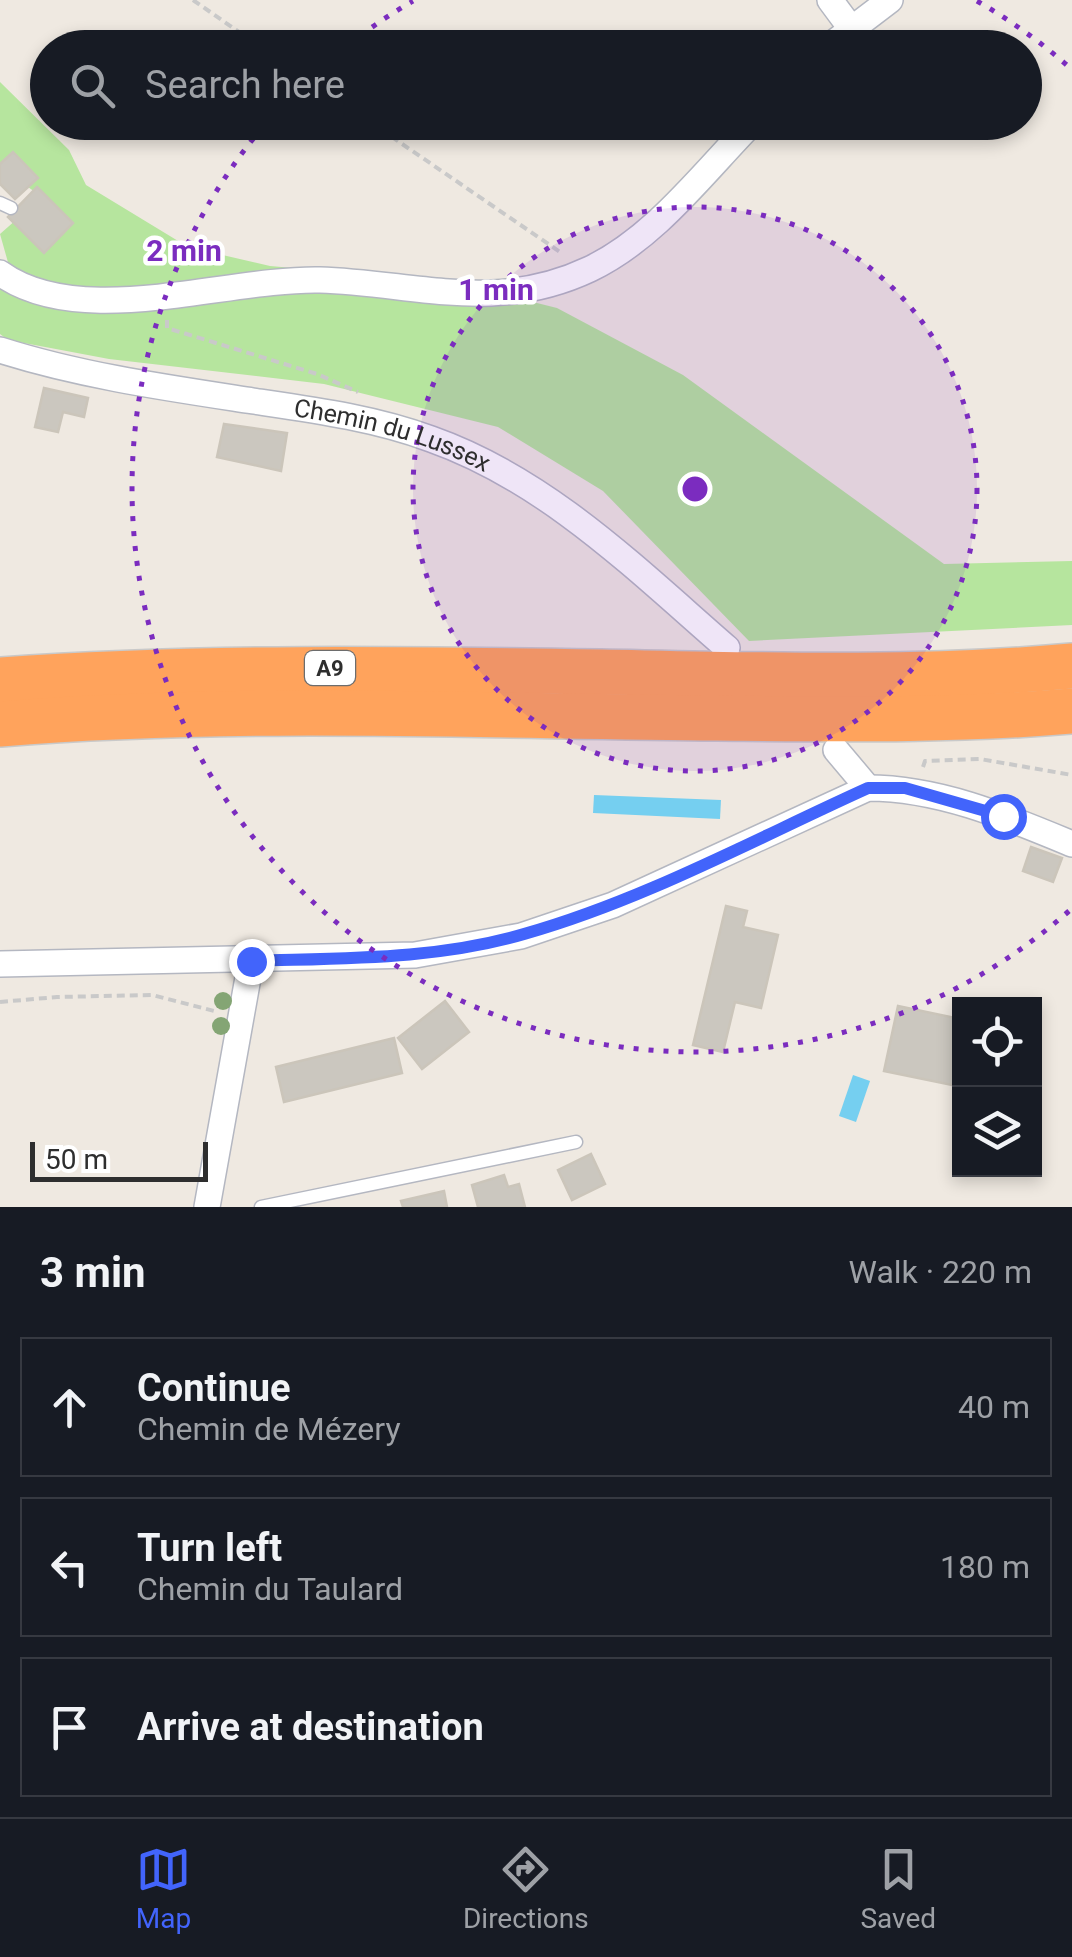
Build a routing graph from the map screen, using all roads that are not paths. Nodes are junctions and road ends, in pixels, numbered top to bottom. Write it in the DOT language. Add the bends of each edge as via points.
graph roads {
  1 [pos="830,0"];
  2 [pos="890,0"];
  3 [pos="850,27"];
  4 [pos="847,30"];
  5 [pos="736,140"];
  6 [pos="0,273"];
  7 [pos="0,350"];
  8 [pos="727,648"];
  9 [pos="1072,666"];
  10 [pos="0,680"];
  11 [pos="1072,711"];
  12 [pos="0,724"];
  13 [pos="836,750"];
  14 [pos="868,788"];
  15 [pos="1072,844"];
  16 [pos="251,961"];
  17 [pos="0,964"];
  18 [pos="576,1142"];
  19 [pos="207,1207"];
  20 [pos="261,1207"];
  1 -- 3 [label="street"];
  2 -- 3 [label="street"];
  3 -- 4 [label="street"];
  5 -- 6 [label="street" via="620,253 543,285 460,295 318,280 89,300 31,290"];
  7 -- 8 [label="street, Chemin du Lussex" via="154,385 347,415 435,440 546,497"];
  9 -- 10 [label="highway, A9" via="809,674 298,669"];
  11 -- 12 [label="highway, A9" via="789,719 264,713"];
  13 -- 14 [label="street"];
  14 -- 15 [label="street" via="905,788"];
  14 -- 16 [label="street" via="613,905 521,936 415,955"];
  16 -- 17 [label="street"];
  16 -- 19 [label="street"];
  18 -- 20 [label="lane"];
}
